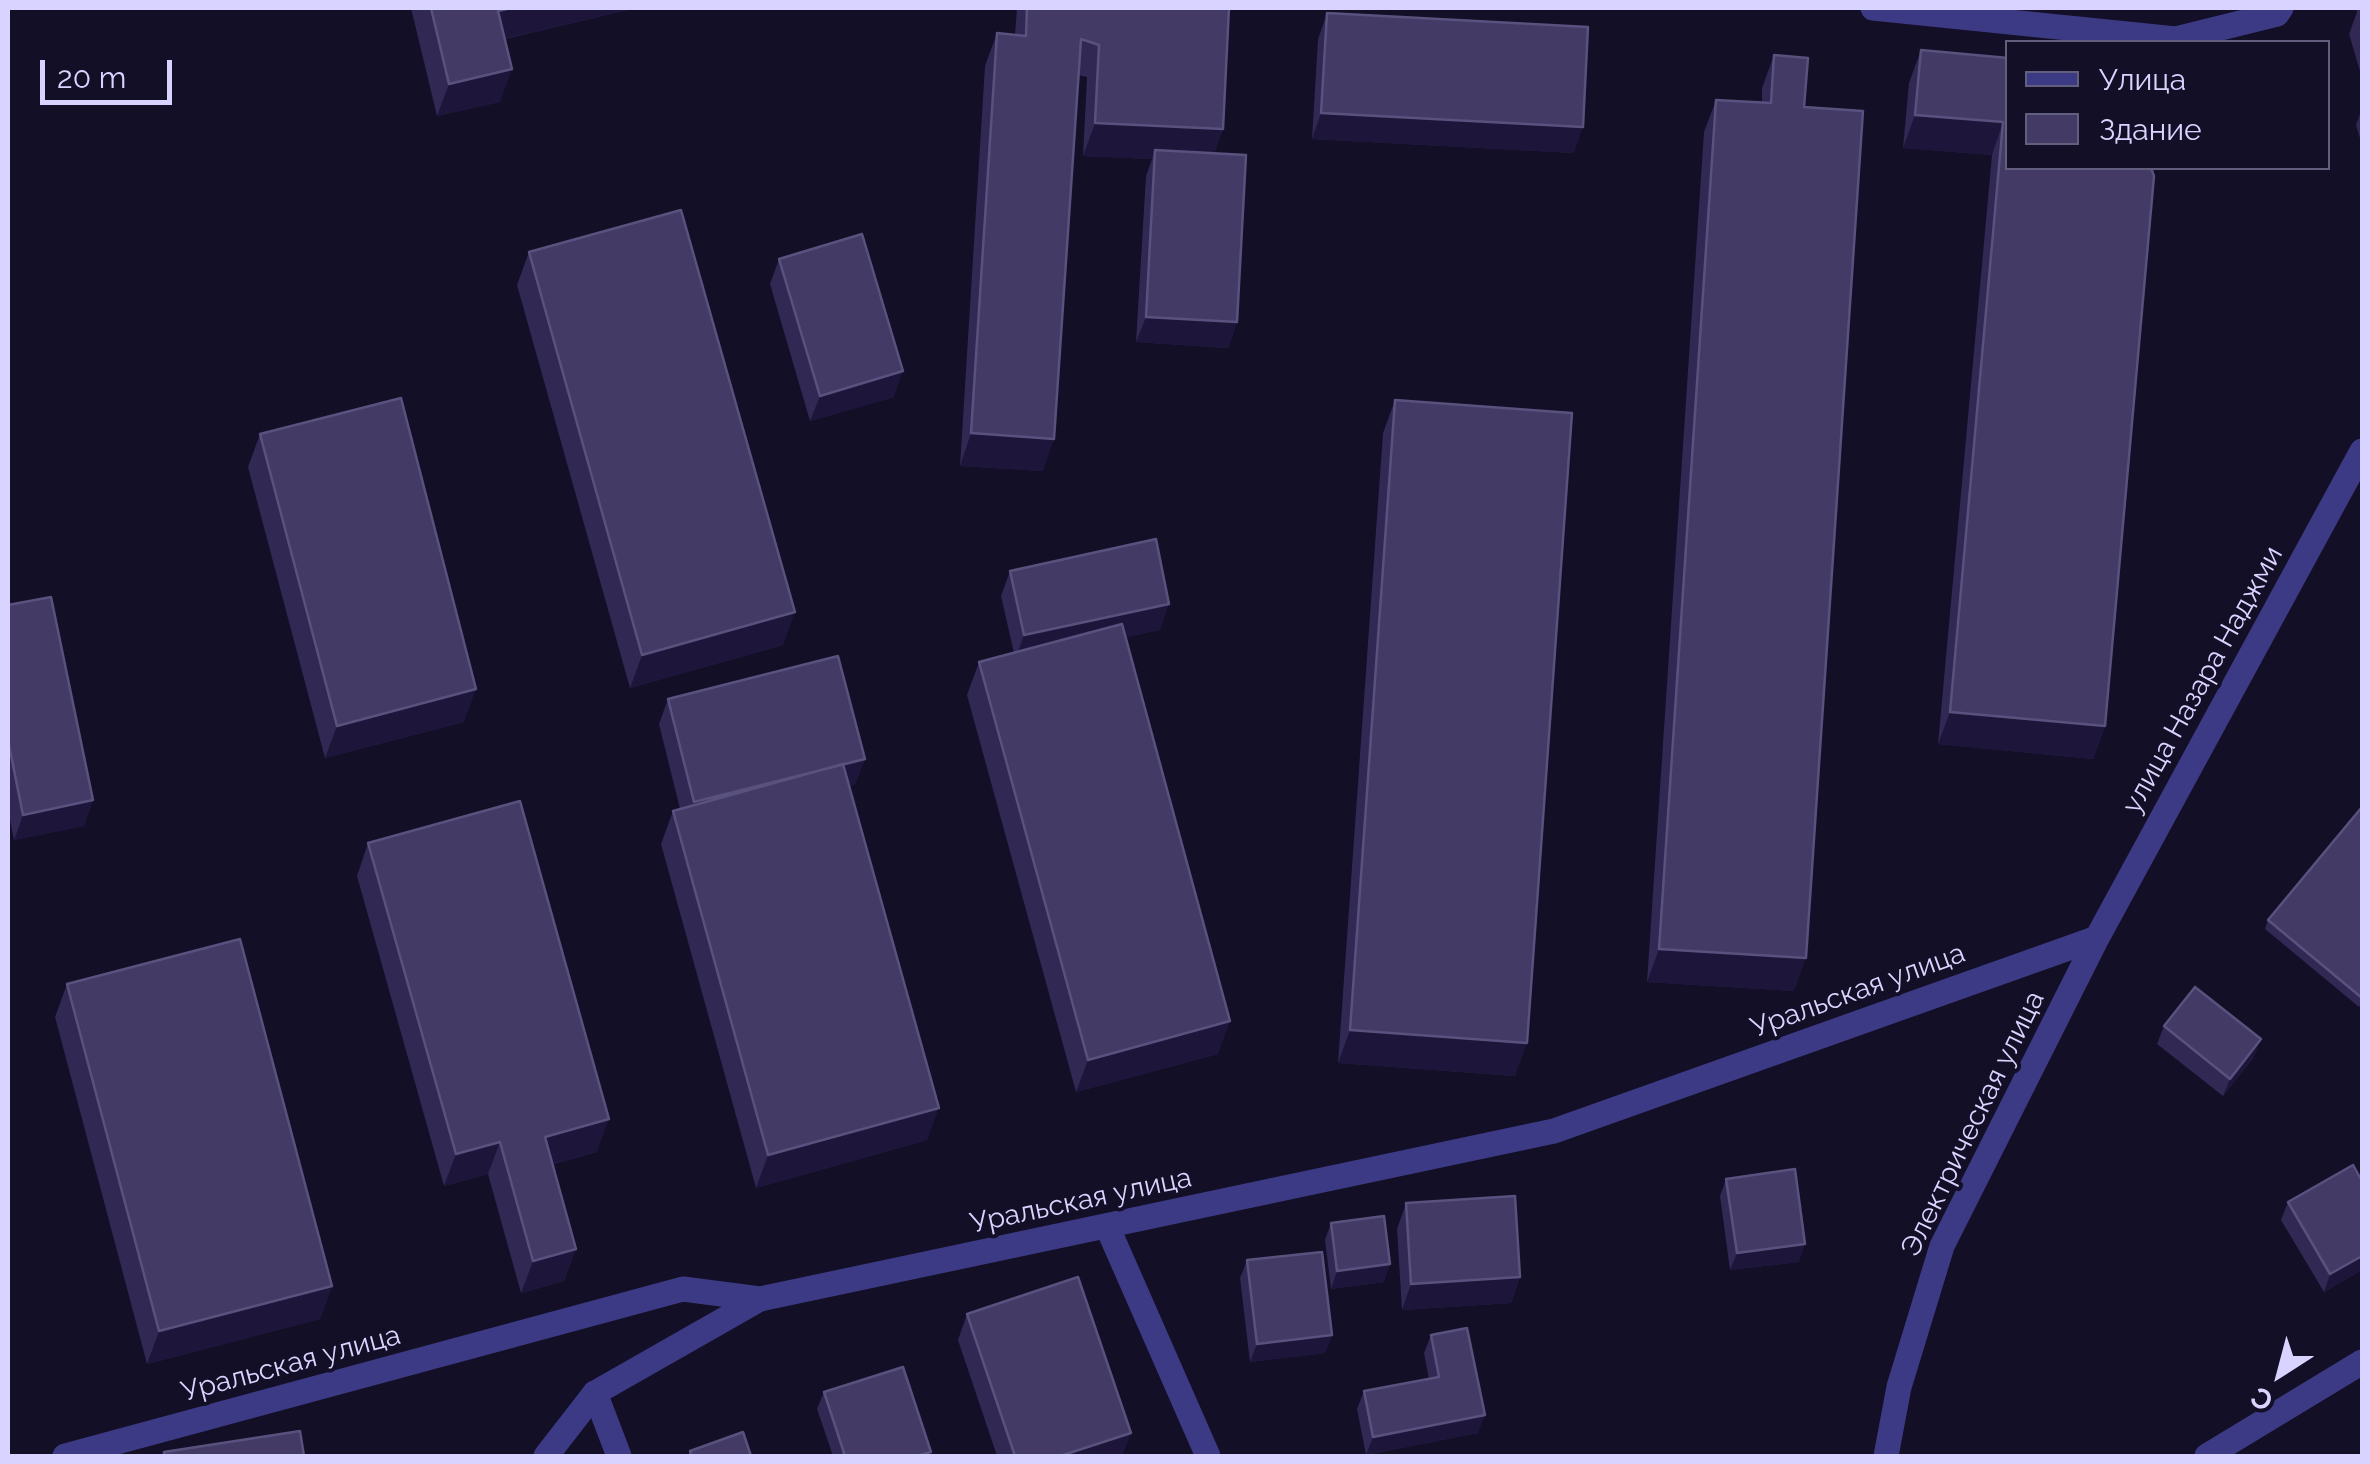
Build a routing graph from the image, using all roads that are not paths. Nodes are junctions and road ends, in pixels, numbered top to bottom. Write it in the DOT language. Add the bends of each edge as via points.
graph roads {
  1 [pos="1873,8"];
  2 [pos="2280,8"];
  3 [pos="2362,451"];
  4 [pos="2096,938"];
  5 [pos="1108,1226"];
  6 [pos="760,1299"];
  7 [pos="2362,1362"];
  8 [pos="595,1393"];
  9 [pos="65,1456"];
  10 [pos="546,1456"];
  11 [pos="619,1456"];
  12 [pos="1208,1456"];
  13 [pos="1886,1456"];
  14 [pos="2207,1456"];
  1 -- 2 [label="street" via="2176,39 2278,14"];
  3 -- 4 [label="street, улица Назара Наджми"];
  4 -- 5 [label="street, Уральская улица" via="1554,1131"];
  4 -- 13 [label="street, Электрическая улица" via="1942,1246 1898,1387"];
  5 -- 6 [label="street, Уральская улица"];
  5 -- 12 [label="street"];
  6 -- 8 [label="street"];
  6 -- 9 [label="street, Уральская улица" via="683,1289"];
  7 -- 14 [label="street"];
  8 -- 10 [label="street"];
  8 -- 11 [label="street"];
}
